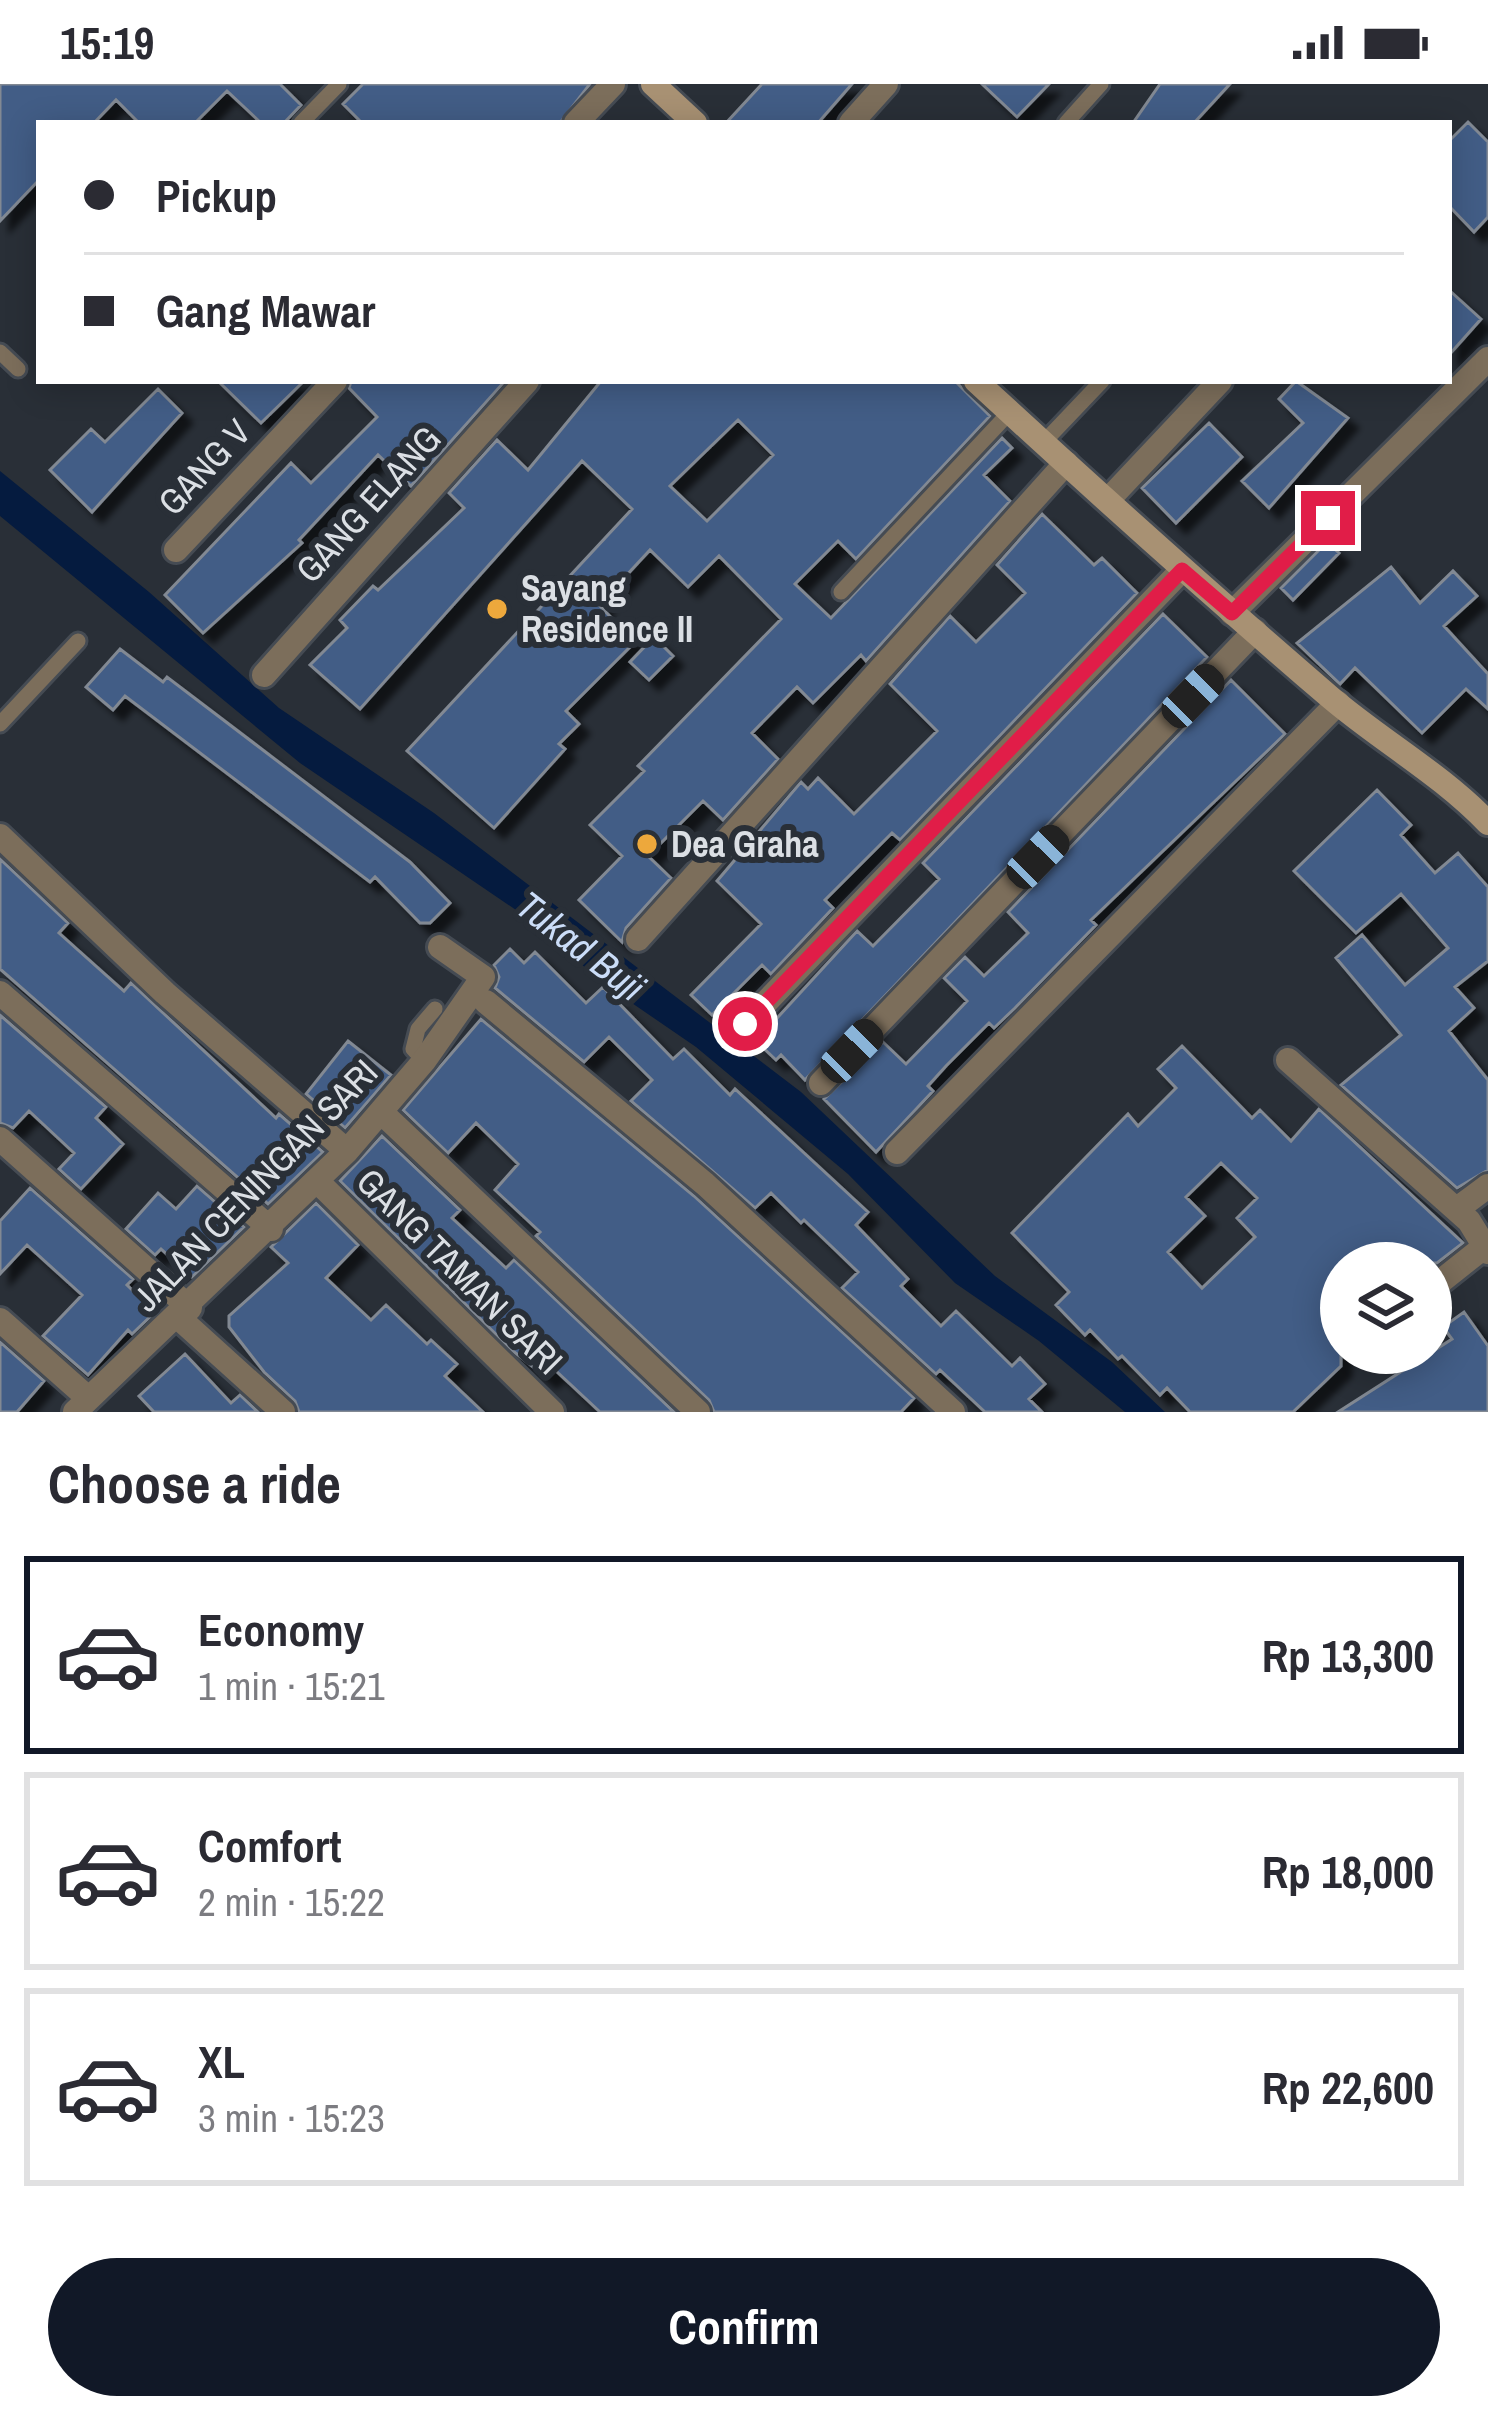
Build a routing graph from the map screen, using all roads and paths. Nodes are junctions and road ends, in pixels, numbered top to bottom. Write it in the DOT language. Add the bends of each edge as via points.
graph roads {
  1 [pos="339,84"];
  2 [pos="613,84"];
  3 [pos="653,84"];
  4 [pos="886,84"];
  5 [pos="1101,84"];
  6 [pos="304,120"];
  7 [pos="579,120"];
  8 [pos="692,120"];
  9 [pos="853,120"];
  10 [pos="1069,120"];
  11 [pos="0,352"];
  12 [pos="1488,359"];
  13 [pos="18,369"];
  14 [pos="331,384"];
  15 [pos="524,384"];
  16 [pos="979,384"];
  17 [pos="1099,384"];
  18 [pos="1217,384"];
  19 [pos="1010,412"];
  20 [pos="1043,442"];
  21 [pos="1066,463"];
  22 [pos="1108,500"];
  23 [pos="176,550"];
  24 [pos="1182,570"];
  25 [pos="841,592"];
  26 [pos="1232,613"];
  27 [pos="1255,632"];
  28 [pos="78,641"];
  29 [pos="264,675"];
  30 [pos="1338,703"];
  31 [pos="0,724"];
  32 [pos="1486,818"];
  33 [pos="0,836"];
  34 [pos="638,939"];
  35 [pos="440,947"];
  36 [pos="0,993"];
  37 [pos="486,1002"];
  38 [pos="435,1009"];
  39 [pos="745,1024"];
  40 [pos="424,1060"];
  41 [pos="1288,1060"];
  42 [pos="821,1083"];
  43 [pos="381,1112"];
  44 [pos="0,1139"];
  45 [pos="347,1151"];
  46 [pos="897,1152"];
  47 [pos="318,1182"];
  48 [pos="1488,1186"];
  49 [pos="1457,1209"];
  50 [pos="271,1229"];
  51 [pos="1486,1249"];
  52 [pos="1452,1274"];
  53 [pos="184,1313"];
  54 [pos="0,1320"];
  55 [pos="82,1405"];
  56 [pos="283,1412"];
  57 [pos="552,1412"];
  58 [pos="698,1412"];
  59 [pos="953,1412"];
  1 -- 6 [label="lane"];
  2 -- 7 [label="street"];
  3 -- 8 [label="street"];
  4 -- 9 [label="street"];
  5 -- 10 [label="lane"];
  11 -- 13 [label="lane"];
  12 -- 26 [label="street"];
  14 -- 23 [label="street, GANG V"];
  15 -- 29 [label="street, GANG ELANG"];
  16 -- 19 [label="street"];
  17 -- 20 [label="lane"];
  18 -- 22 [label="street"];
  19 -- 20 [label="street"];
  19 -- 25 [label="lane"];
  20 -- 21 [label="street"];
  21 -- 22 [label="street"];
  21 -- 34 [label="street"];
  22 -- 24 [label="street"];
  24 -- 26 [label="street"];
  24 -- 39 [label="street"];
  26 -- 27 [label="street"];
  27 -- 30 [label="street"];
  27 -- 42 [label="street"];
  28 -- 31 [label="lane"];
  30 -- 32 [label="street"];
  30 -- 46 [label="street"];
  33 -- 45 [label="street"];
  35 -- 40 [label="street, JALAN CENINGAN SARI" via="483,977"];
  36 -- 50 [label="street"];
  37 -- 59 [label="street" via="687,1168"];
  38 -- 40 [label="lane" via="414,1042"];
  40 -- 43 [label="street, JALAN CENINGAN SARI"];
  41 -- 49 [label="street"];
  43 -- 45 [label="street, JALAN CENINGAN SARI"];
  43 -- 58 [label="street"];
  44 -- 53 [label="street"];
  45 -- 47 [label="street, JALAN CENINGAN SARI"];
  47 -- 50 [label="street, JALAN CENINGAN SARI"];
  47 -- 57 [label="street, GANG TAMAN SARI"];
  48 -- 49 [label="street"];
  49 -- 51 [label="street"];
  50 -- 53 [label="street, JALAN CENINGAN SARI"];
  51 -- 52 [label="street"];
  53 -- 55 [label="street, JALAN CENINGAN SARI"];
  53 -- 56 [label="street"];
  54 -- 55 [label="street"];
}
